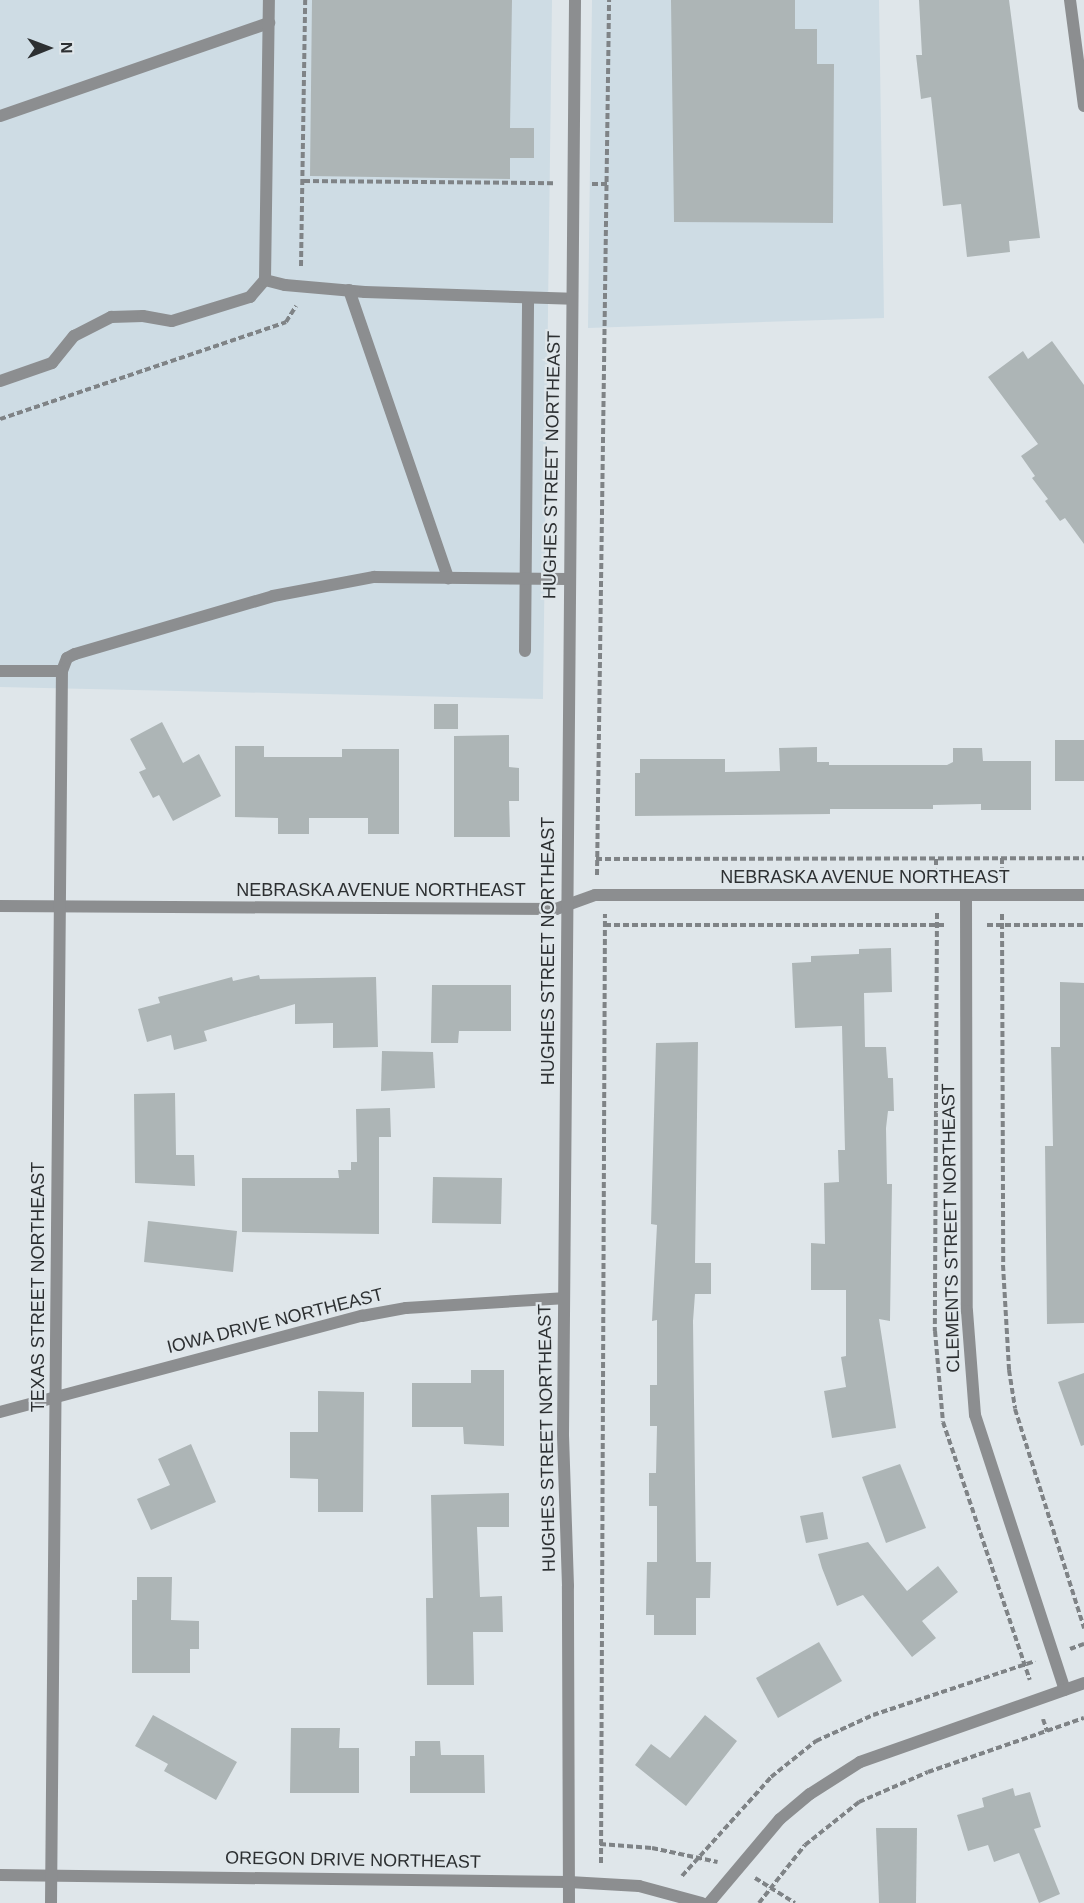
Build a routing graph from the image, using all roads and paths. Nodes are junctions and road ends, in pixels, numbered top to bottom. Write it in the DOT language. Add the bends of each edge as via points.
graph roads {
  1 [pos="269,0"];
  2 [pos="305,0"];
  3 [pos="575,0"];
  4 [pos="609,0"];
  5 [pos="1070,0"];
  6 [pos="269,23"];
  7 [pos="1084,106"];
  8 [pos="0,116"];
  9 [pos="303,181"];
  10 [pos="573,183"];
  11 [pos="607,184"];
  12 [pos="265,280"];
  13 [pos="301,287"];
  14 [pos="349,290"];
  15 [pos="528,298"];
  16 [pos="572,299"];
  17 [pos="0,381"];
  18 [pos="0,419"];
  19 [pos="448,578"];
  20 [pos="526,579"];
  21 [pos="569,579"];
  22 [pos="525,651"];
  23 [pos="0,671"];
  24 [pos="62,671"];
  25 [pos="1002,858"];
  26 [pos="1084,858"];
  27 [pos="596,859"];
  28 [pos="605,895"];
  29 [pos="966,895"];
  30 [pos="1002,895"];
  31 [pos="1084,895"];
  32 [pos="0,906"];
  33 [pos="59,906"];
  34 [pos="566,906"];
  35 [pos="1002,924"];
  36 [pos="1084,924"];
  37 [pos="605,925"];
  38 [pos="966,925"];
  39 [pos="563,1298"];
  40 [pos="55,1397"];
  41 [pos="0,1412"];
  42 [pos="1084,1628"];
  43 [pos="1084,1683"];
  44 [pos="1065,1690"];
  45 [pos="1084,1718"];
  46 [pos="600,1844"];
  47 [pos="737,1870"];
  48 [pos="0,1875"];
  49 [pos="51,1876"];
  50 [pos="569,1882"];
  51 [pos="602,1884"];
  52 [pos="770,1887"];
  53 [pos="51,1903"];
  54 [pos="569,1903"];
  55 [pos="702,1903"];
  56 [pos="709,1903"];
  57 [pos="759,1903"];
  58 [pos="795,1903"];
  1 -- 6 [label="street"];
  2 -- 9 [label="path"];
  3 -- 10 [label="street, HUGHES STREET NORTHEAST"];
  4 -- 11 [label="path"];
  5 -- 7 [label="street"];
  6 -- 8 [label="street"];
  6 -- 12 [label="street"];
  9 -- 10 [label="path"];
  9 -- 13 [label="path"];
  10 -- 11 [label="path"];
  10 -- 16 [label="street, HUGHES STREET NORTHEAST"];
  11 -- 27 [label="path"];
  12 -- 13 [label="street"];
  12 -- 17 [label="street" via="250,297 172,321 143,316 111,317 74,336 52,363"];
  13 -- 14 [label="street"];
  13 -- 18 [label="path" via="294,314 286,322"];
  14 -- 15 [label="street"];
  14 -- 19 [label="street"];
  15 -- 16 [label="street"];
  15 -- 20 [label="street"];
  16 -- 21 [label="street, HUGHES STREET NORTHEAST"];
  19 -- 20 [label="street"];
  19 -- 24 [label="street" via="374,577 273,596 75,654 67,657"];
  20 -- 21 [label="street"];
  20 -- 22 [label="street"];
  21 -- 34 [label="street, HUGHES STREET NORTHEAST"];
  23 -- 24 [label="street"];
  24 -- 33 [label="street, TEXAS STREET NORTHEAST"];
  25 -- 26 [label="path"];
  25 -- 27 [label="path"];
  25 -- 30 [label="path"];
  27 -- 28 [label="path"];
  28 -- 29 [label="street, NEBRASKA AVENUE NORTHEAST"];
  28 -- 34 [label="street, NEBRASKA AVENUE NORTHEAST"];
  28 -- 37 [label="path"];
  29 -- 30 [label="street, NEBRASKA AVENUE NORTHEAST"];
  29 -- 38 [label="street, CLEMENTS STREET NORTHEAST"];
  30 -- 31 [label="street, NEBRASKA AVENUE NORTHEAST"];
  30 -- 35 [label="path"];
  32 -- 33 [label="street, NEBRASKA AVENUE NORTHEAST"];
  33 -- 34 [label="street, NEBRASKA AVENUE NORTHEAST"];
  33 -- 40 [label="street, TEXAS STREET NORTHEAST"];
  34 -- 39 [label="street, HUGHES STREET NORTHEAST"];
  35 -- 36 [label="path"];
  35 -- 38 [label="path"];
  35 -- 42 [label="path" via="1003,1265 1009,1370 1015,1409"];
  37 -- 38 [label="path"];
  37 -- 46 [label="path"];
  38 -- 44 [label="street, CLEMENTS STREET NORTHEAST" via="967,1311 975,1415"];
  39 -- 40 [label="street, IOWA DRIVE NORTHEAST" via="406,1308 362,1316"];
  39 -- 50 [label="street, HUGHES STREET NORTHEAST"];
  40 -- 41 [label="street, IOWA DRIVE NORTHEAST"];
  40 -- 49 [label="street, TEXAS STREET NORTHEAST"];
  43 -- 44 [label="street"];
  44 -- 47 [label="street" via="860,1762 780,1819"];
  45 -- 52 [label="path" via="928,1772 859,1803 805,1845"];
  46 -- 47 [label="path" via="674,1852"];
  46 -- 51 [label="path"];
  47 -- 52 [label="path"];
  47 -- 56 [label="street"];
  48 -- 49 [label="street, OREGON DRIVE NORTHEAST"];
  49 -- 50 [label="street, OREGON DRIVE NORTHEAST"];
  49 -- 53 [label="street, TEXAS STREET NORTHEAST"];
  50 -- 51 [label="street, OREGON DRIVE NORTHEAST"];
  50 -- 54 [label="street, HUGHES STREET NORTHEAST"];
  51 -- 55 [label="street, OREGON DRIVE NORTHEAST" via="639,1886"];
  52 -- 57 [label="path"];
  52 -- 58 [label="path"];
}
